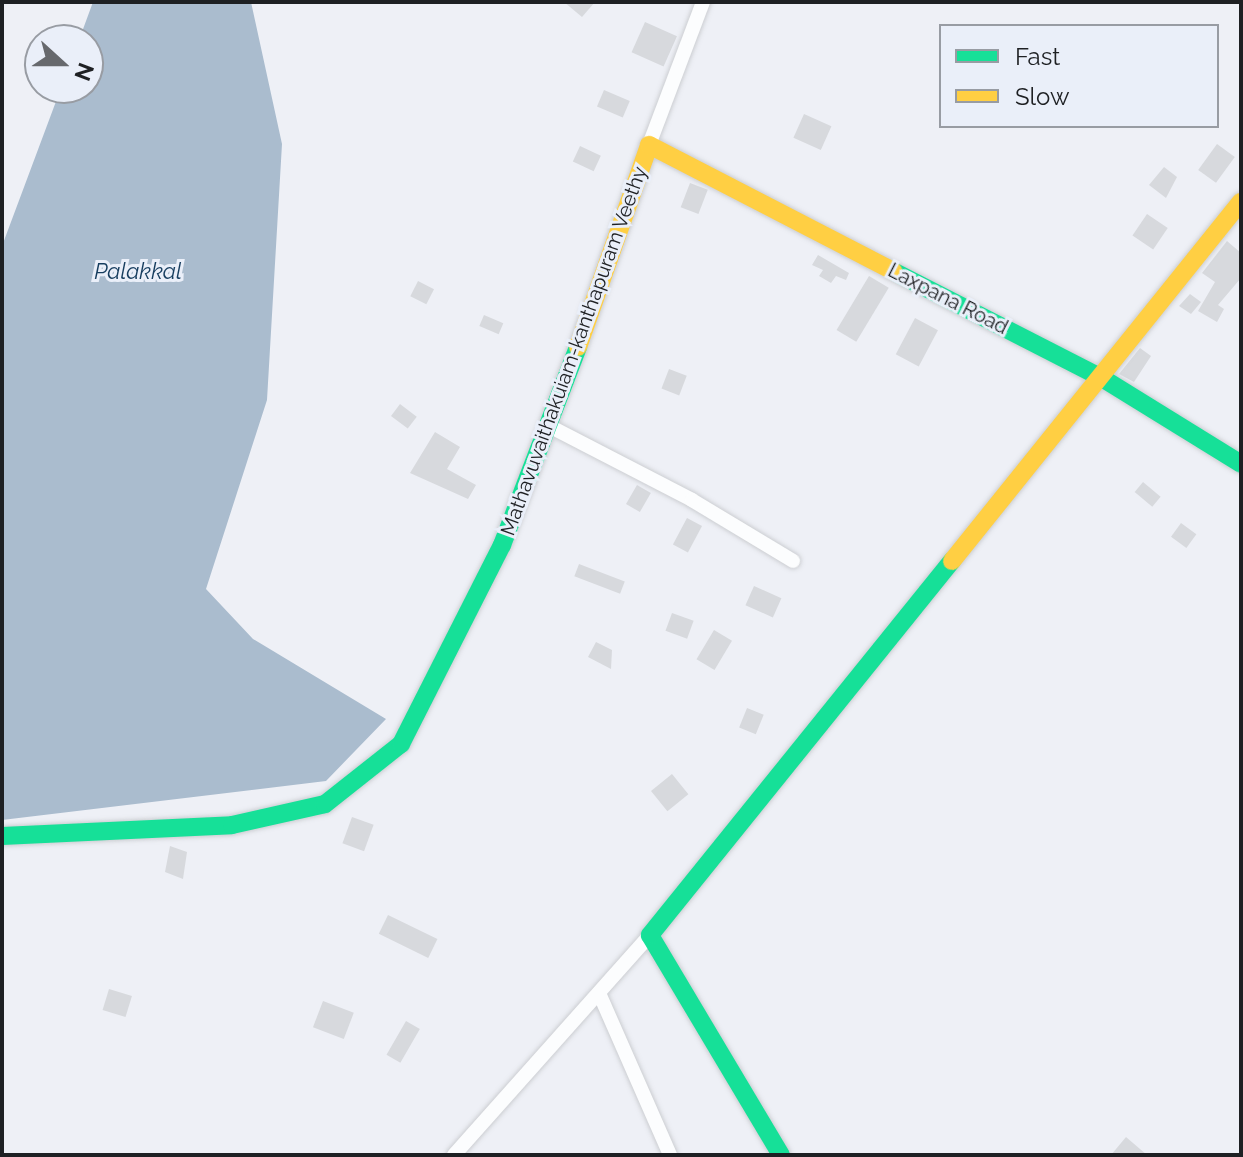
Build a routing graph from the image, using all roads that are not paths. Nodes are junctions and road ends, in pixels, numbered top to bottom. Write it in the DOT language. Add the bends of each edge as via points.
graph roads {
  1 [pos="703,2"];
  2 [pos="649,145"];
  3 [pos="1241,202"];
  4 [pos="1102,378"];
  5 [pos="547,425"];
  6 [pos="1241,464"];
  7 [pos="793,561"];
  8 [pos="2,836"];
  9 [pos="650,935"];
  10 [pos="599,993"];
  11 [pos="454,1155"];
  12 [pos="670,1155"];
  13 [pos="781,1155"];
  1 -- 2 [label="street, Mathavuvaithakuiam-kanthapuram Veethy"];
  2 -- 4 [label="street, Laxpana Road"];
  2 -- 5 [label="street, Mathavuvaithakuiam-kanthapuram Veethy"];
  3 -- 4 [label="street"];
  4 -- 6 [label="street, Laxpana Road"];
  4 -- 9 [label="street"];
  5 -- 7 [label="street" via="692,500"];
  5 -- 8 [label="street, Mathavuvaithakuiam-kanthapuram Veethy" via="502,545 401,744 325,804 232,825"];
  9 -- 10 [label="street"];
  9 -- 13 [label="street"];
  10 -- 11 [label="street"];
  10 -- 12 [label="street"];
}
